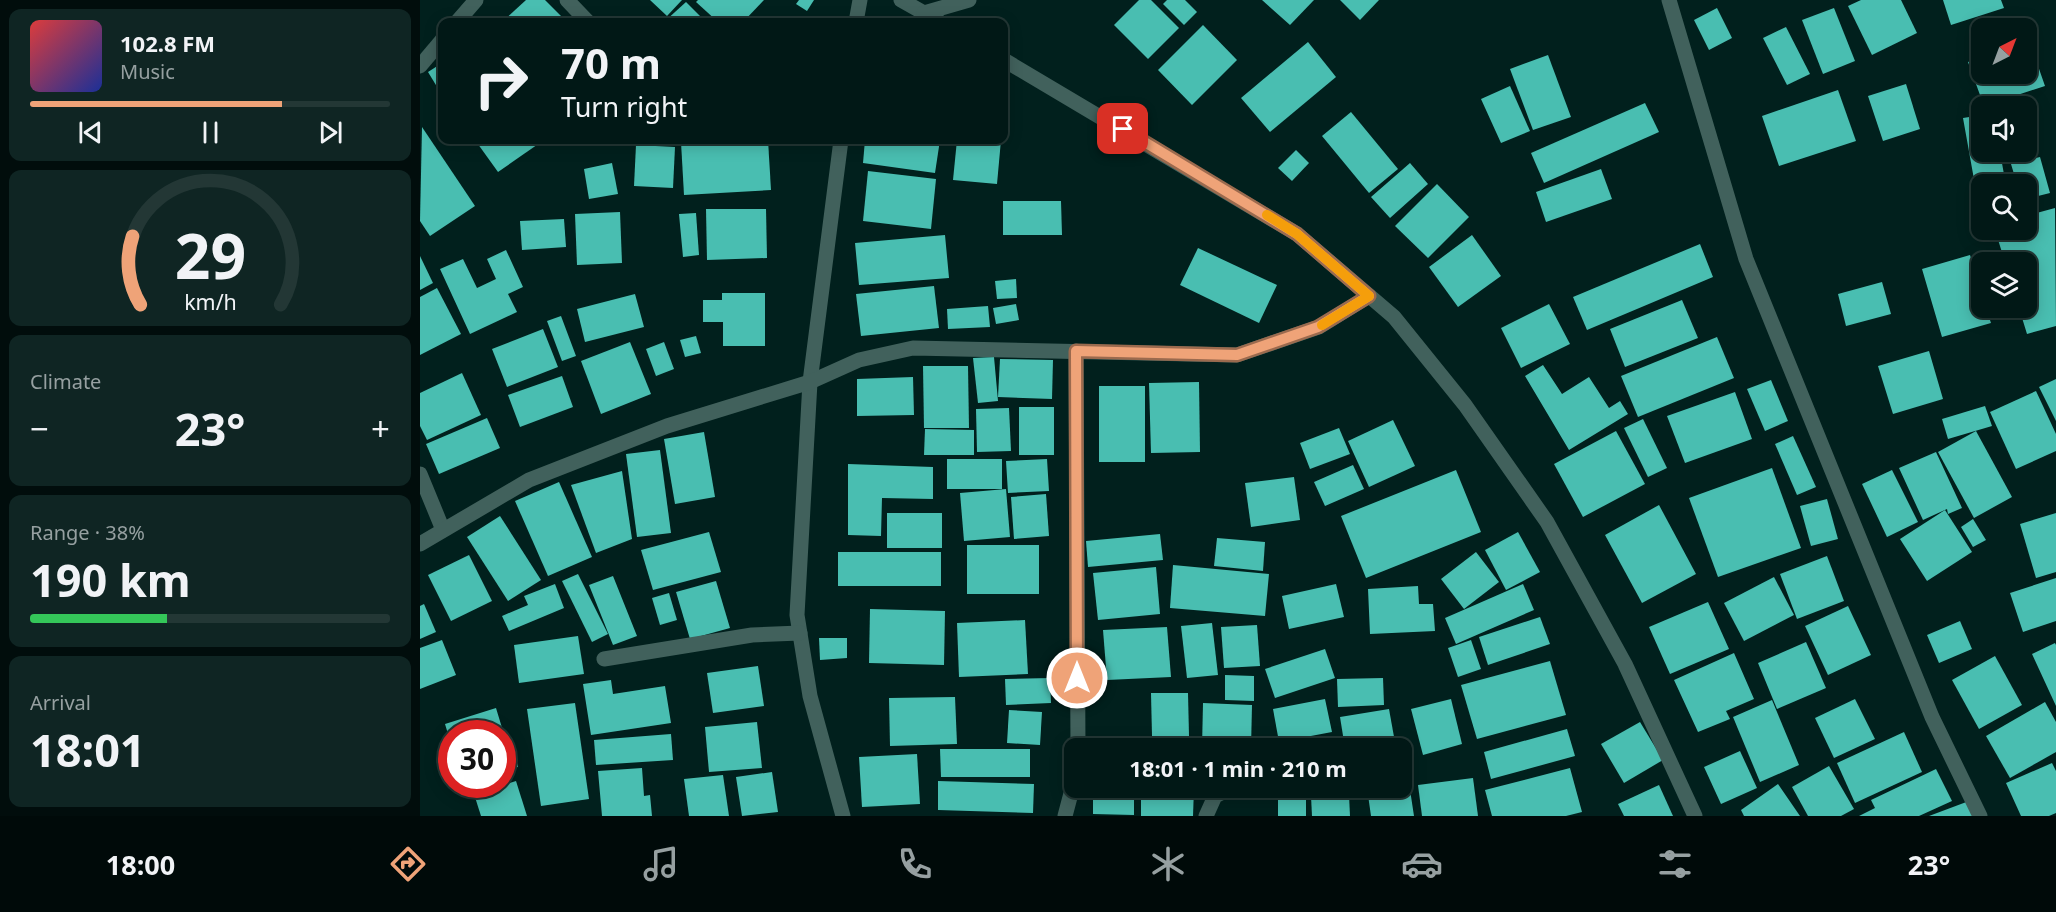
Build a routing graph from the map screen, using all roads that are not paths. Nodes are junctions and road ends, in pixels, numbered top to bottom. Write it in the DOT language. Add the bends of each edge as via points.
graph roads {
  1 [pos="476,0"];
  2 [pos="567,0"];
  3 [pos="860,0"];
  4 [pos="901,0"];
  5 [pos="969,0"];
  6 [pos="1669,0"];
  7 [pos="924,13"];
  8 [pos="460,18"];
  9 [pos="584,18"];
  10 [pos="857,18"];
  11 [pos="933,18"];
  12 [pos="438,45"];
  13 [pos="1008,62"];
  14 [pos="420,66"];
  15 [pos="840,144"];
  16 [pos="1369,296"];
  17 [pos="1076,351"];
  18 [pos="810,382"];
  19 [pos="420,474"];
  20 [pos="443,530"];
  21 [pos="420,544"];
  22 [pos="800,633"];
  23 [pos="604,659"];
  24 [pos="1078,738"];
  25 [pos="1070,798"];
  26 [pos="1214,798"];
  27 [pos="843,816"];
  28 [pos="1065,816"];
  29 [pos="1206,816"];
  30 [pos="1695,816"];
  31 [pos="1980,816"];
  1 -- 8 [label="street"];
  2 -- 9 [label="street"];
  3 -- 10 [label="street"];
  4 -- 7 [label="street"];
  5 -- 7 [label="street"];
  6 -- 31 [label="street" via="1746,259 1904,651"];
  7 -- 11 [label="street"];
  12 -- 14 [label="street"];
  13 -- 16 [label="street" via="1297,234"];
  15 -- 18 [label="street"];
  16 -- 17 [label="street" via="1318,327 1237,355"];
  16 -- 30 [label="street" via="1394,317 1465,405 1547,522 1625,664"];
  17 -- 18 [label="street" via="913,348 859,360"];
  17 -- 24 [label="street"];
  18 -- 20 [label="street" via="667,426 529,480"];
  18 -- 22 [label="street" via="797,615"];
  19 -- 20 [label="street"];
  20 -- 21 [label="street"];
  22 -- 23 [label="street" via="752,635"];
  22 -- 27 [label="street" via="810,696"];
  25 -- 28 [label="street"];
  26 -- 29 [label="street"];
}
